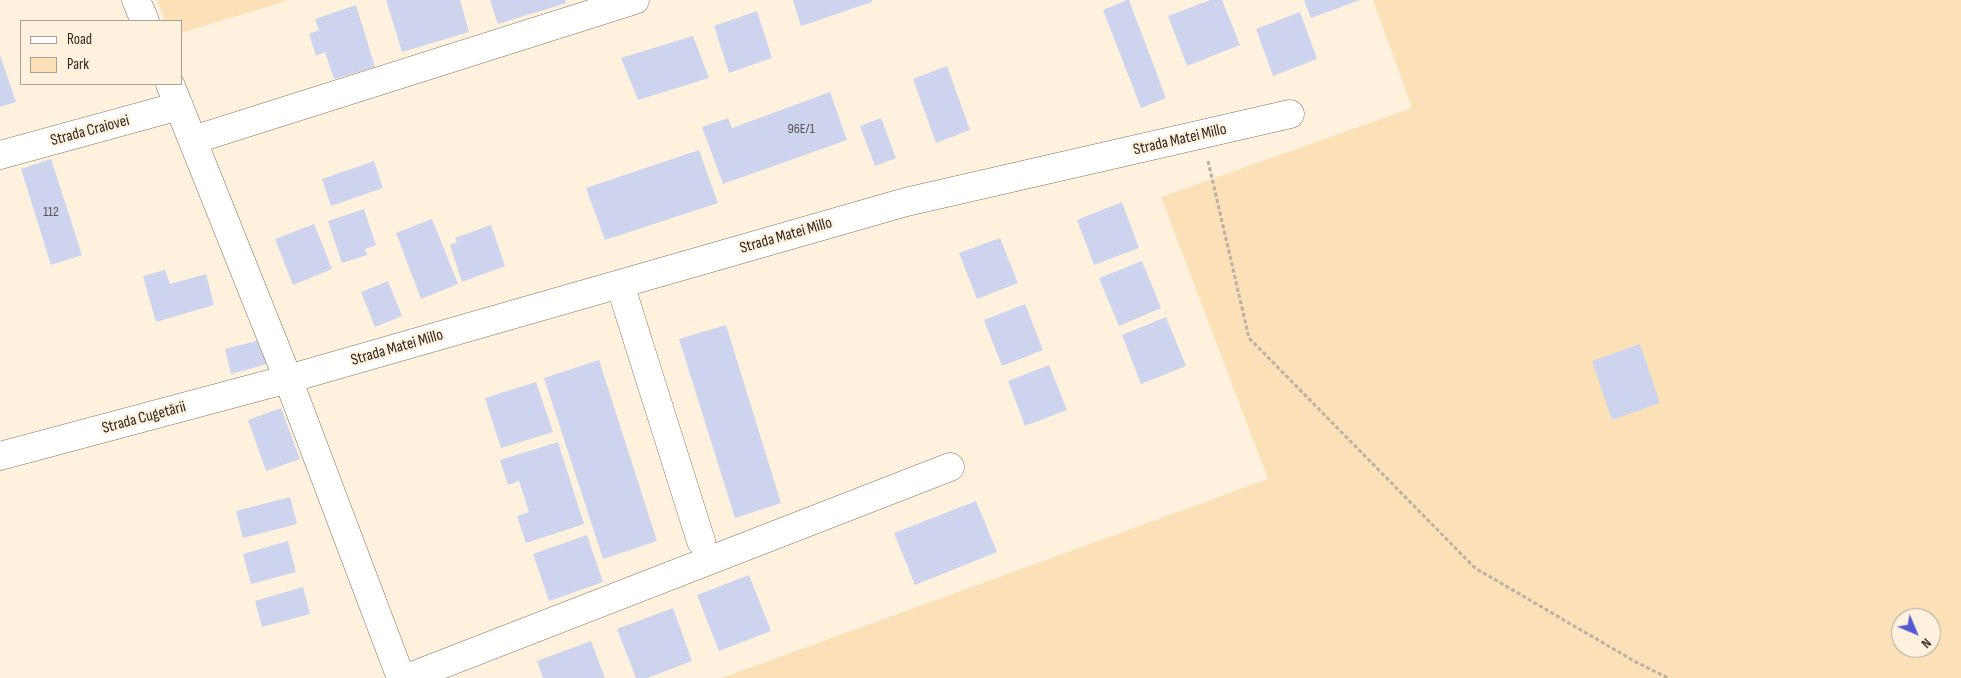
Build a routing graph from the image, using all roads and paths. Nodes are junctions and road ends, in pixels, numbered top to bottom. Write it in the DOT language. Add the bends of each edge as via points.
graph roads {
  1 [pos="136,0"];
  2 [pos="635,0"];
  3 [pos="145,20"];
  4 [pos="175,95"];
  5 [pos="1290,114"];
  6 [pos="1202,136"];
  7 [pos="193,140"];
  8 [pos="0,155"];
  9 [pos="620,284"];
  10 [pos="288,379"];
  11 [pos="0,456"];
  12 [pos="950,467"];
  13 [pos="701,541"];
  14 [pos="401,678"];
  15 [pos="407,678"];
  16 [pos="1668,678"];
  1 -- 3 [label="street"];
  2 -- 7 [label="street"];
  4 -- 7 [label="street"];
  4 -- 8 [label="street, Strada Craiovei"];
  5 -- 6 [label="street, Strada Matei Millo"];
  6 -- 9 [label="street, Strada Matei Millo" via="906,202"];
  6 -- 16 [label="path" via="1249,338 1475,568"];
  7 -- 10 [label="street"];
  9 -- 10 [label="street, Strada Matei Millo"];
  9 -- 13 [label="street"];
  10 -- 11 [label="street, Strada Cugetării"];
  10 -- 14 [label="street"];
  12 -- 15 [label="street"];
}
